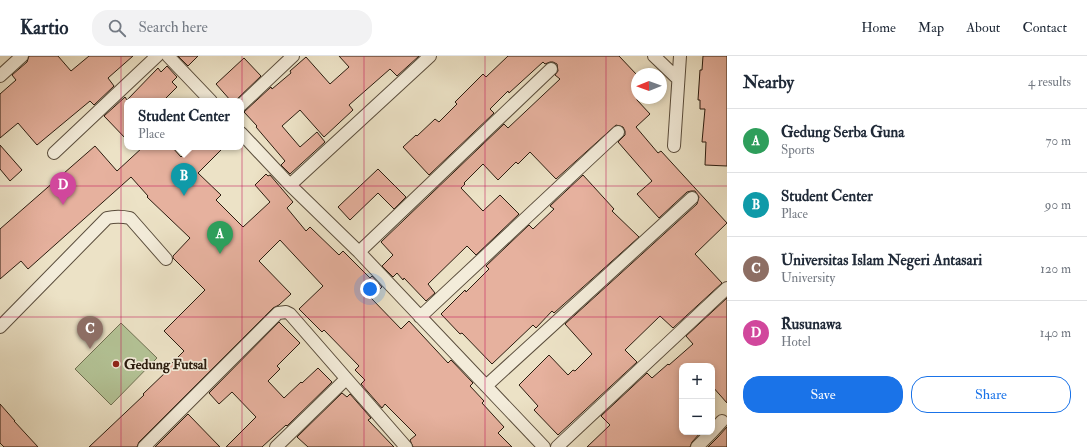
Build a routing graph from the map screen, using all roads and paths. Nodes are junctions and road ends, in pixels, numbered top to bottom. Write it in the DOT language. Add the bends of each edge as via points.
graph roads {
  1 [pos="22,56"];
  2 [pos="157,56"];
  3 [pos="168,56"];
  4 [pos="293,56"];
  5 [pos="430,56"];
  6 [pos="654,56"];
  7 [pos="680,56"];
  8 [pos="551,69"];
  9 [pos="0,76"];
  10 [pos="678,79"];
  11 [pos="208,98"];
  12 [pos="244,101"];
  13 [pos="618,132"];
  14 [pos="244,136"];
  15 [pos="674,146"];
  16 [pos="54,153"];
  17 [pos="290,185"];
  18 [pos="692,198"];
  19 [pos="359,252"];
  20 [pos="166,259"];
  21 [pos="727,288"];
  22 [pos="420,317"];
  23 [pos="0,327"];
  24 [pos="346,379"];
  25 [pos="486,386"];
  26 [pos="722,421"];
  27 [pos="715,429"];
  28 [pos="709,435"];
  29 [pos="403,446"];
  30 [pos="144,447"];
  31 [pos="276,447"];
  32 [pos="544,447"];
  33 [pos="557,447"];
  34 [pos="697,447"];
  1 -- 9 [label="street"];
  2 -- 16 [label="street"];
  3 -- 11 [label="street"];
  4 -- 12 [label="street"];
  5 -- 17 [label="street"];
  6 -- 10 [label="street"];
  7 -- 10 [label="street"];
  8 -- 19 [label="street"];
  10 -- 15 [label="street"];
  13 -- 22 [label="street"];
  14 -- 17 [label="street"];
  17 -- 19 [label="street"];
  18 -- 25 [label="street"];
  19 -- 22 [label="street"];
  20 -- 23 [label="street" via="130,218 107,218"];
  21 -- 33 [label="street"];
  22 -- 25 [label="street"];
  24 -- 29 [label="street"];
  24 -- 30 [label="street" via="290,314 278,313"];
  24 -- 31 [label="street"];
  25 -- 32 [label="street"];
  26 -- 27 [label="street"];
  28 -- 34 [label="street"];
}
